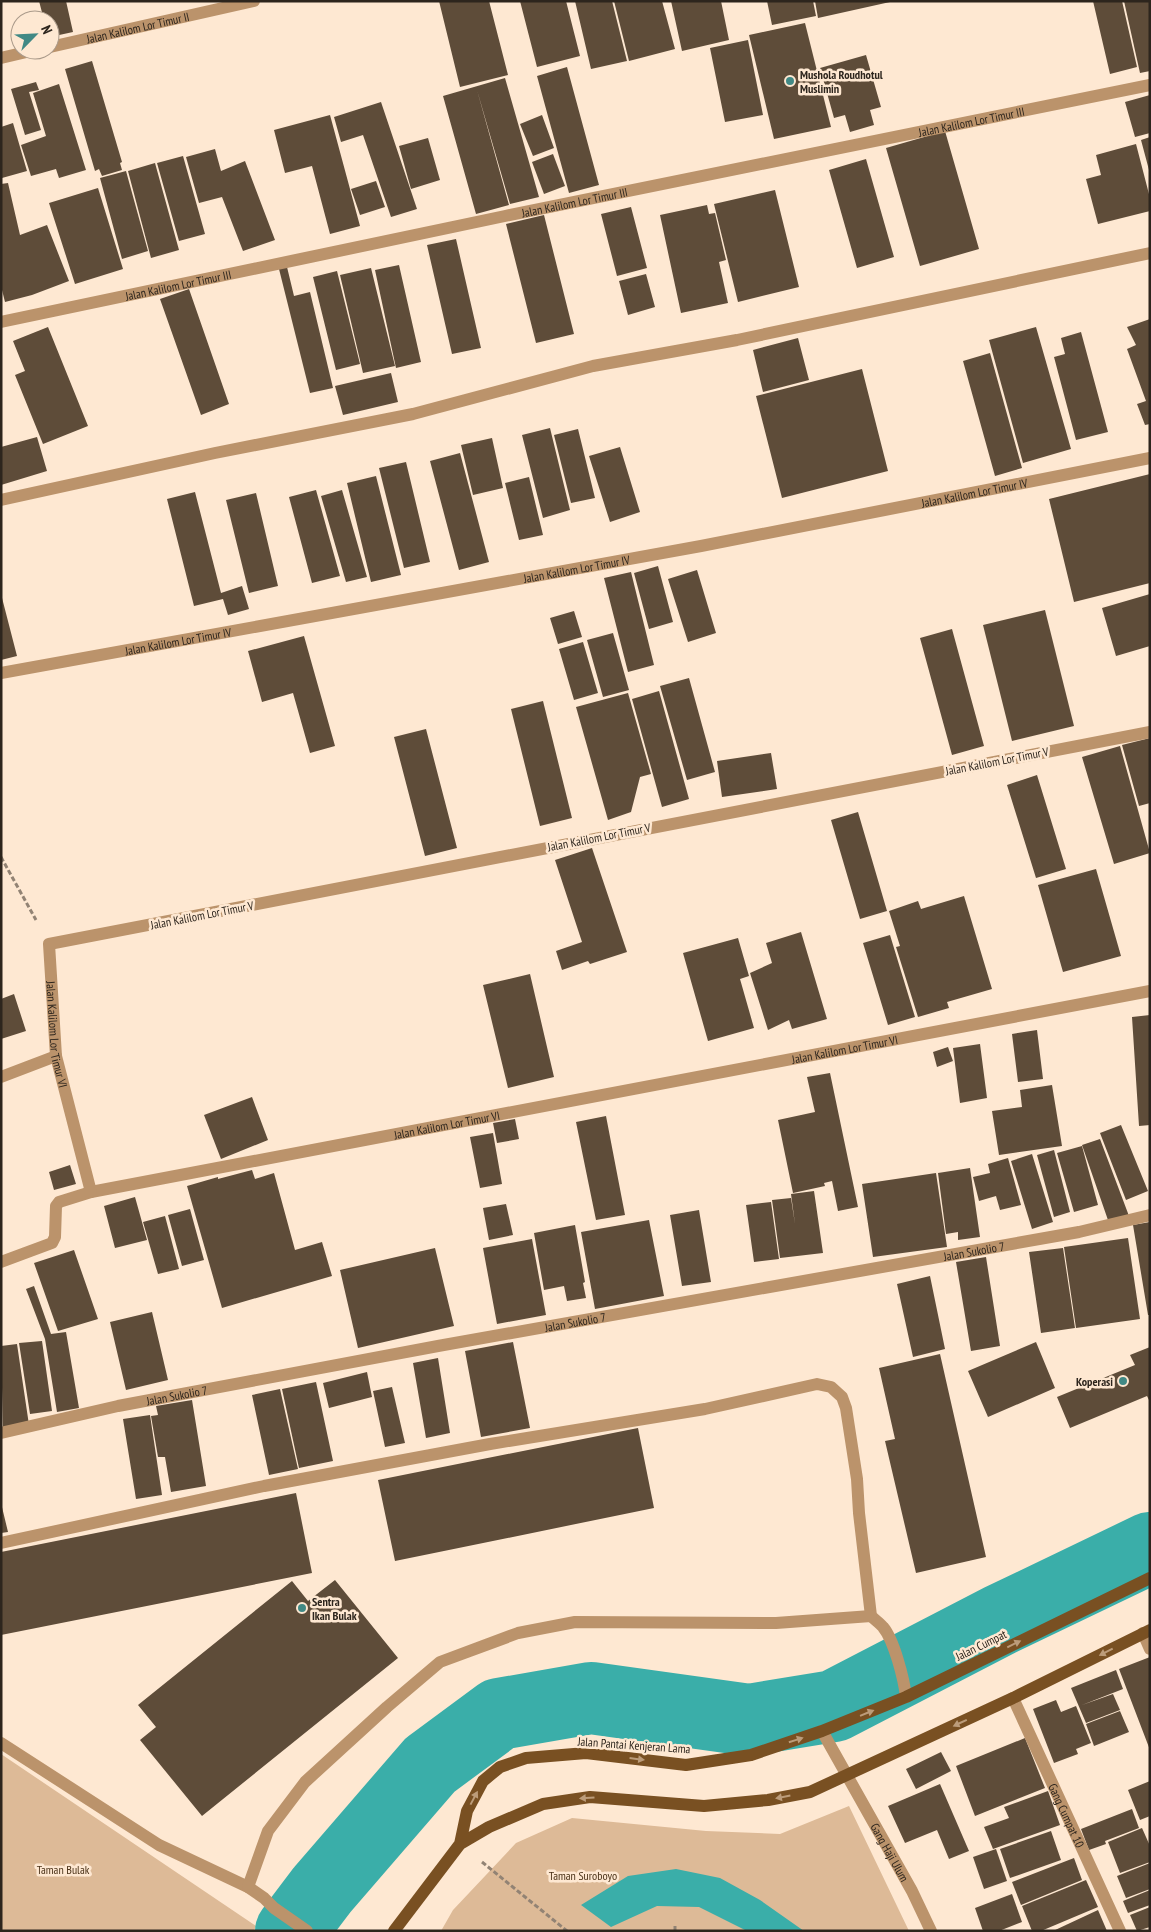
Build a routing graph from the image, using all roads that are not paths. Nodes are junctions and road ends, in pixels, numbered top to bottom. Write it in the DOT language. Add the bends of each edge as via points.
graph roads {
  1 [pos="254,1"];
  2 [pos="60,45"];
  3 [pos="1150,85"];
  4 [pos="1150,253"];
  5 [pos="1,322"];
  6 [pos="1150,458"];
  7 [pos="1,500"];
  8 [pos="1,673"];
  9 [pos="1150,732"];
  10 [pos="49,944"];
  11 [pos="1150,991"];
  12 [pos="56,1056"];
  13 [pos="1,1077"];
  14 [pos="91,1192"];
  15 [pos="1150,1215"];
  16 [pos="1,1262"];
  17 [pos="1,1433"];
  18 [pos="1,1543"];
  19 [pos="1150,1578"];
  20 [pos="871,1616"];
  21 [pos="1146,1631"];
  22 [pos="1150,1649"];
  23 [pos="906,1697"];
  24 [pos="1013,1698"];
  25 [pos="822,1731"];
  26 [pos="1,1743"];
  27 [pos="846,1776"];
  28 [pos="460,1844"];
  29 [pos="248,1887"];
  30 [pos="307,1931"];
  31 [pos="394,1931"];
  32 [pos="931,1931"];
  33 [pos="1120,1931"];
  1 -- 2 [label="street, Jalan Kalilom Lor Timur II"];
  3 -- 5 [label="street, Jalan Kalilom Lor Timur III"];
  4 -- 7 [label="street" via="737,340 593,366 414,414 215,452"];
  6 -- 8 [label="street, Jalan Kalilom Lor Timur IV" via="701,546"];
  9 -- 10 [label="street, Jalan Kalilom Lor Timur V"];
  10 -- 12 [label="street, Jalan Kalilom Lor Timur VI"];
  11 -- 14 [label="street, Jalan Kalilom Lor Timur VI"];
  12 -- 13 [label="street"];
  12 -- 14 [label="street, Jalan Kalilom Lor Timur VI"];
  14 -- 16 [label="street" via="59,1202 52,1243"];
  15 -- 17 [label="street, Jalan Sukolio 7" via="1079,1232 127,1404"];
  18 -- 20 [label="street" via="274,1485 490,1444 705,1409 817,1384 831,1387 842,1397 846,1408 858,1478"];
  23 -- 19 [label="main road, Jalan Cumpat, one-way"];
  20 -- 23 [label="street" via="884,1627 903,1673"];
  20 -- 29 [label="street" via="776,1623 574,1622 518,1633 440,1662 305,1782 268,1831"];
  21 -- 22 [label="street"];
  21 -- 24 [label="main road, one-way"];
  25 -- 23 [label="main road, Jalan Cumpat, one-way"];
  24 -- 27 [label="main road, one-way"];
  24 -- 33 [label="street, Gang Cumpat 10"];
  25 -- 27 [label="street, Gang Haji Ulum"];
  28 -- 25 [label="main road, Jalan Pantai Kenjeran Lama, one-way" via="467,1811 483,1781 500,1768 526,1758 586,1752 686,1765 751,1755"];
  26 -- 29 [label="street" via="159,1845"];
  27 -- 28 [label="main road, Jalan Pantai Kenjeran Lama, one-way" via="810,1792 731,1804 704,1806 590,1797 543,1804 496,1823"];
  27 -- 32 [label="street, Gang Haji Ulum" via="912,1891"];
  28 -- 31 [label="main road, Jalan Pantai Kenjeran Lama"];
  29 -- 30 [label="street"];
}
